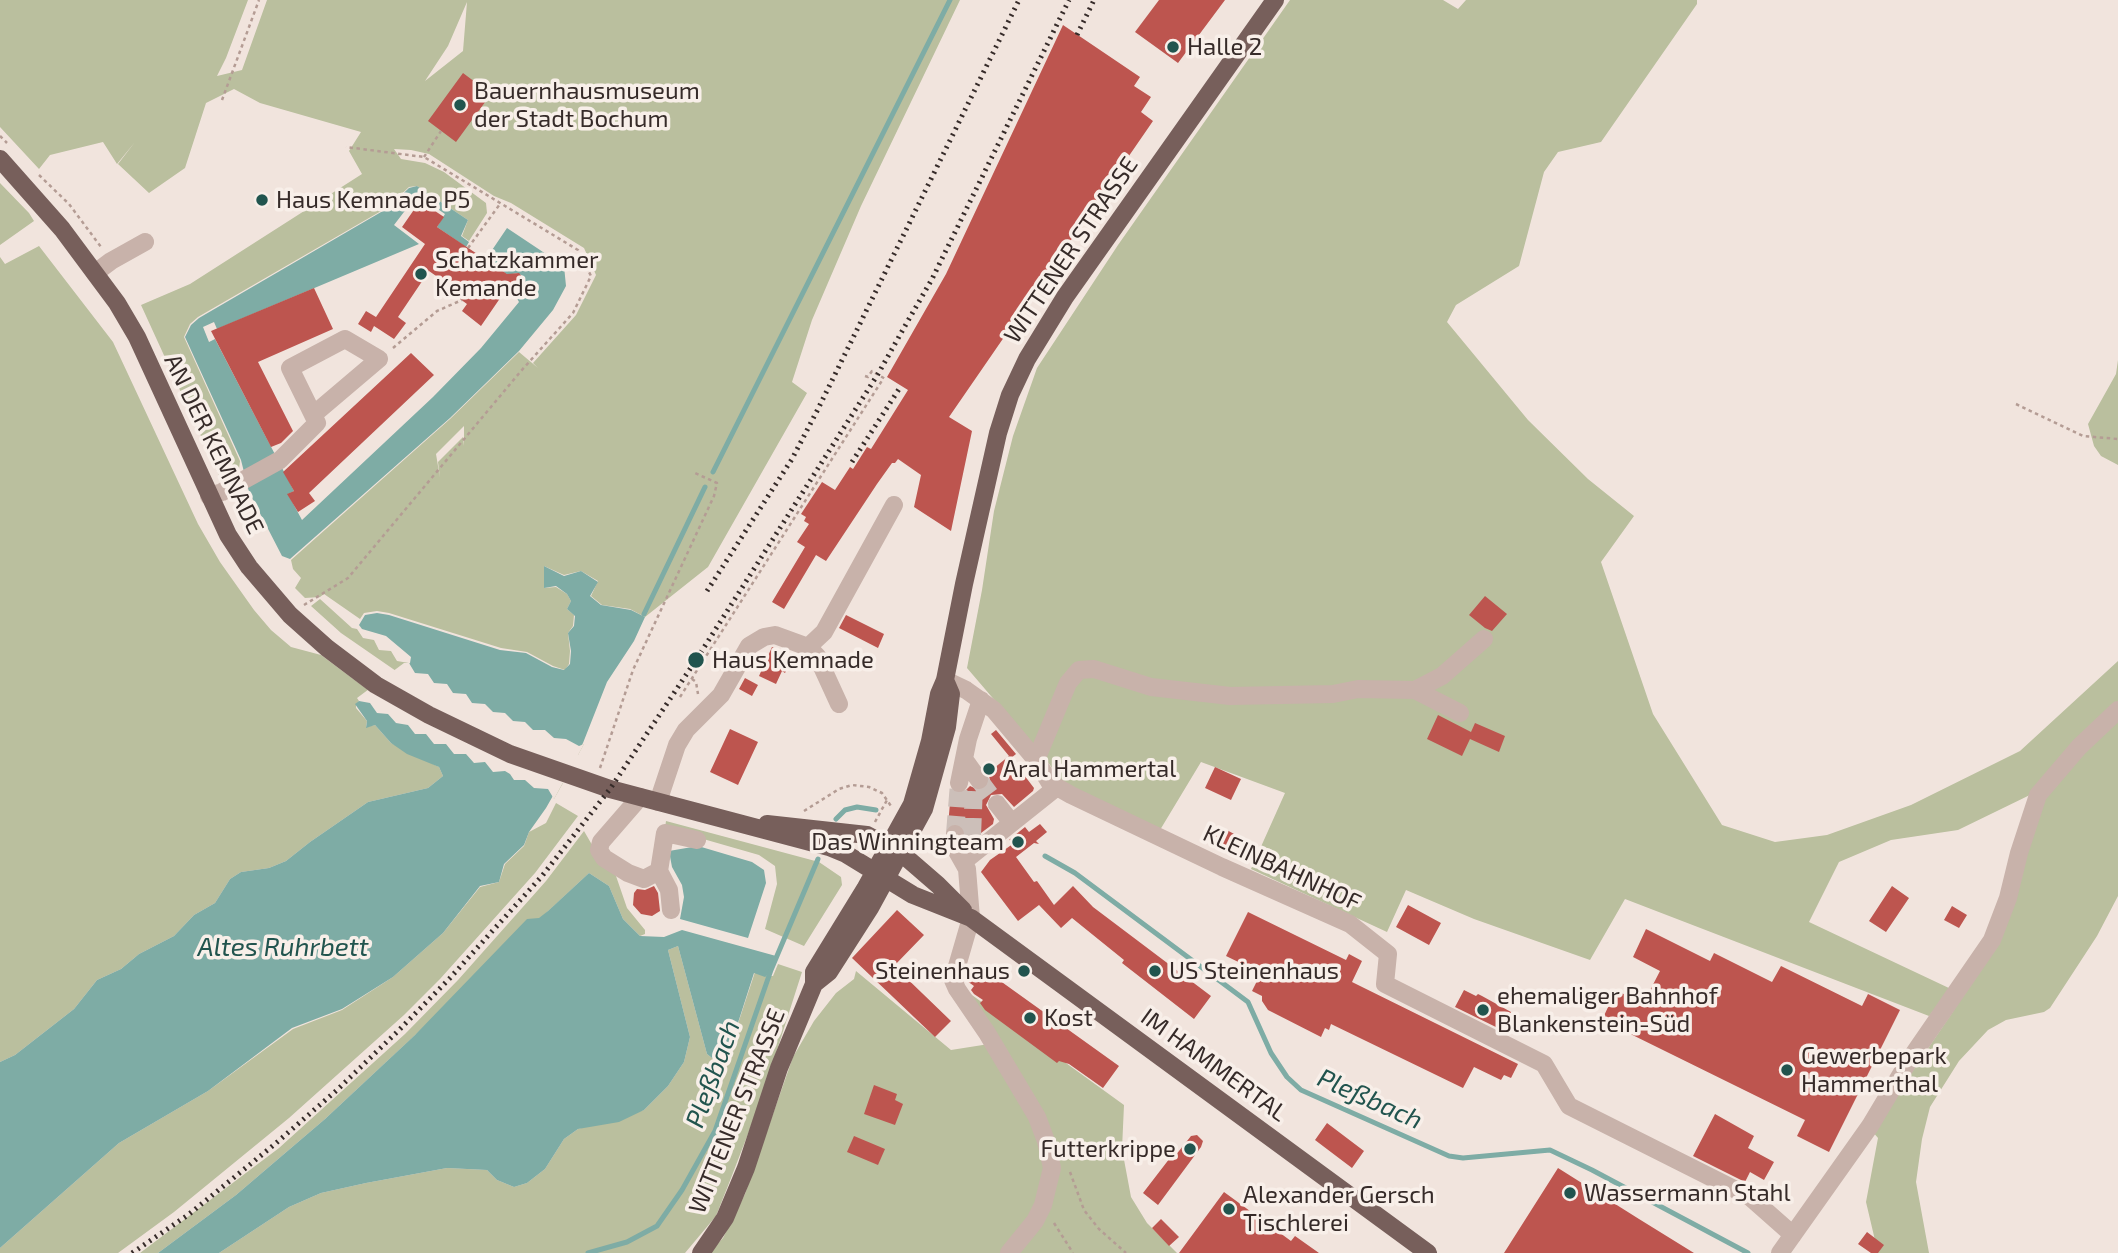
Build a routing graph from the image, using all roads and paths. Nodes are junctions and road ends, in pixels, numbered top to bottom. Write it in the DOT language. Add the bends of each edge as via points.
graph roads {
  1 [pos="259,0"];
  2 [pos="1275,0"];
  3 [pos="222,100"];
  4 [pos="441,131"];
  5 [pos="346,147"];
  6 [pos="424,157"];
  7 [pos="0,159"];
  8 [pos="69,204"];
  9 [pos="499,204"];
  10 [pos="145,242"];
  11 [pos="468,248"];
  12 [pos="111,261"];
  13 [pos="95,273"];
  14 [pos="462,300"];
  15 [pos="379,359"];
  16 [pos="865,376"];
  17 [pos="2016,404"];
  18 [pos="313,415"];
  19 [pos="2118,439"];
  20 [pos="695,473"];
  21 [pos="209,496"];
  22 [pos="894,505"];
  23 [pos="312,612"];
  24 [pos="1484,639"];
  25 [pos="808,647"];
  26 [pos="945,680"];
  27 [pos="1415,690"];
  28 [pos="680,697"];
  29 [pos="981,700"];
  30 [pos="839,704"];
  31 [pos="2118,710"];
  32 [pos="1460,713"];
  33 [pos="1036,760"];
  34 [pos="610,771"];
  35 [pos="596,775"];
  36 [pos="972,780"];
  37 [pos="1057,788"];
  38 [pos="649,799"];
  39 [pos="997,804"];
  40 [pos="794,813"];
  41 [pos="905,816"];
  42 [pos="743,823"];
  43 [pos="1012,823"];
  44 [pos="963,835"];
  45 [pos="697,840"];
  46 [pos="895,849"];
  47 [pos="967,862"];
  48 [pos="659,871"];
  49 [pos="881,876"];
  50 [pos="671,910"];
  51 [pos="971,918"];
  52 [pos="1052,1168"];
  53 [pos="1043,1205"];
  54 [pos="1793,1235"];
  55 [pos="701,1253"];
  56 [pos="1009,1253"];
  57 [pos="1073,1253"];
  58 [pos="1126,1253"];
  59 [pos="1428,1253"];
  60 [pos="1780,1253"];
  1 -- 3 [label="path"];
  2 -- 26 [label="main road, WITTENER STRASSE" via="1065,297 1027,359 998,433"];
  4 -- 6 [label="path"];
  5 -- 6 [label="path"];
  6 -- 9 [label="path"];
  7 -- 13 [label="main road, AN DER KEMNADE"];
  8 -- 12 [label="path"];
  9 -- 11 [label="path"];
  9 -- 23 [label="path" via="578,250 591,276 573,313 348,578 304,605"];
  10 -- 12 [label="street"];
  12 -- 13 [label="street"];
  13 -- 21 [label="main road, AN DER KEMNADE" via="137,337"];
  14 -- 15 [label="path" via="437,311"];
  15 -- 18 [label="street"];
  15 -- 18 [label="street" via="345,339 290,368"];
  16 -- 28 [label="path" via="872,371 885,379"];
  17 -- 19 [label="path" via="2084,436"];
  18 -- 21 [label="street" via="317,423 280,460"];
  20 -- 35 [label="path" via="716,483 715,496 634,670"];
  21 -- 35 [label="main road, AN DER KEMNADE" via="228,535 261,583 327,648 376,685 510,754 567,775"];
  22 -- 25 [label="street" via="824,632"];
  24 -- 27 [label="street" via="1442,676"];
  25 -- 30 [label="street" via="817,656"];
  25 -- 38 [label="street" via="775,635 749,646 721,695 686,730"];
  26 -- 29 [label="street, KLEINBAHNHOF"];
  26 -- 41 [label="main road, WITTENER STRASSE"];
  26 -- 46 [label="main road, WITTENER STRASSE" via="951,694 947,727 924,809"];
  27 -- 32 [label="street"];
  27 -- 33 [label="street" via="1230,696 1152,687 1094,669 1079,670 1068,683"];
  29 -- 33 [label="street, KLEINBAHNHOF"];
  29 -- 36 [label="street" via="964,759"];
  31 -- 54 [label="street" via="2038,795 1992,940"];
  33 -- 37 [label="street, KLEINBAHNHOF"];
  34 -- 35 [label="path"];
  35 -- 38 [label="main road, AN DER KEMNADE"];
  37 -- 43 [label="street"];
  37 -- 54 [label="street, KLEINBAHNHOF" via="1350,924 1388,954 1385,984 1544,1064 1569,1106 1750,1197"];
  38 -- 42 [label="main road, AN DER KEMNADE"];
  38 -- 48 [label="street" via="601,842 599,850 604,858 644,879"];
  39 -- 43 [label="street"];
  40 -- 41 [label="path" via="852,785 882,793 895,812"];
  41 -- 46 [label="main road, WITTENER STRASSE"];
  42 -- 46 [label="main road, AN DER KEMNADE" via="867,835"];
  42 -- 49 [label="main road, AN DER KEMNADE" via="829,847"];
  43 -- 47 [label="street"];
  44 -- 47 [label="street" via="954,846"];
  45 -- 48 [label="street" via="664,833"];
  46 -- 49 [label="main road, WITTENER STRASSE"];
  46 -- 51 [label="main road, IM HAMMERTAL"];
  47 -- 51 [label="street"];
  48 -- 50 [label="street" via="669,890"];
  49 -- 51 [label="main road, IM HAMMERTAL" via="913,895"];
  49 -- 55 [label="main road, WITTENER STRASSE" via="814,972 814,985 779,1068 746,1168 725,1218"];
  51 -- 52 [label="street" via="953,979 1037,1117"];
  51 -- 59 [label="main road, IM HAMMERTAL"];
  52 -- 53 [label="street"];
  52 -- 58 [label="path" via="1071,1172 1084,1210"];
  53 -- 56 [label="street"];
  53 -- 57 [label="path"];
  54 -- 60 [label="street"];
}
